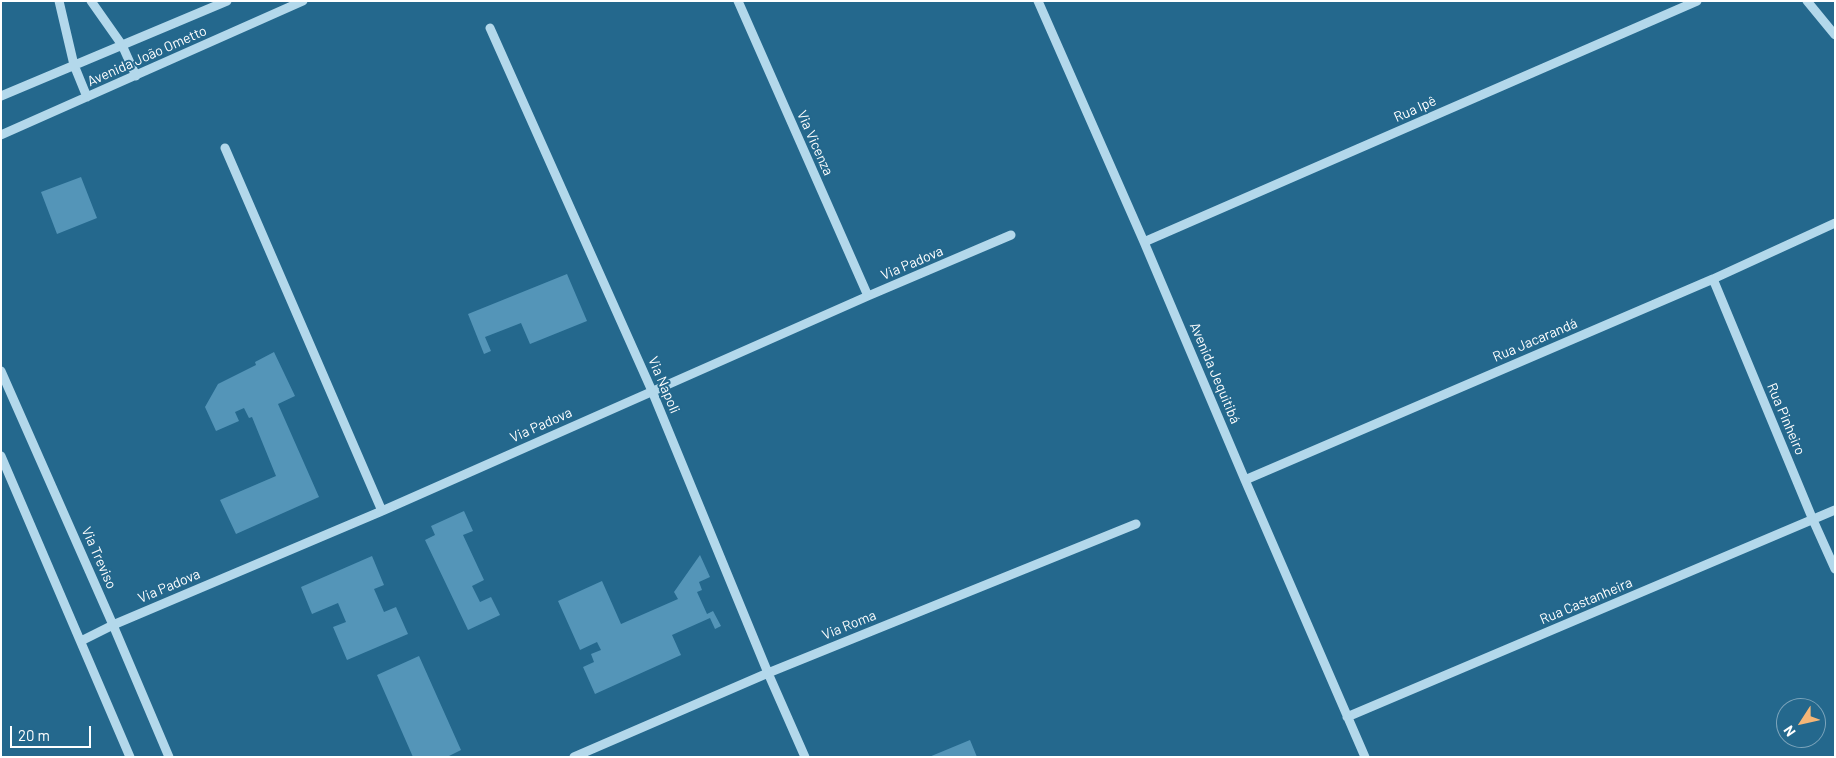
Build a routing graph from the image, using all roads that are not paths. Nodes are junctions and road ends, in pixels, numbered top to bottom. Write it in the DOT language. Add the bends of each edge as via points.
graph roads {
  1 [pos="59,1"];
  2 [pos="91,1"];
  3 [pos="227,1"];
  4 [pos="303,1"];
  5 [pos="738,1"];
  6 [pos="1038,1"];
  7 [pos="1697,1"];
  8 [pos="1807,1"];
  9 [pos="490,28"];
  10 [pos="1833,29"];
  11 [pos="122,45"];
  12 [pos="74,65"];
  13 [pos="136,76"];
  14 [pos="1,96"];
  15 [pos="87,97"];
  16 [pos="1,135"];
  17 [pos="225,148"];
  18 [pos="1835,223"];
  19 [pos="1012,235"];
  20 [pos="1144,242"];
  21 [pos="1713,278"];
  22 [pos="868,296"];
  23 [pos="1,371"];
  24 [pos="652,391"];
  25 [pos="1,456"];
  26 [pos="1245,480"];
  27 [pos="1835,510"];
  28 [pos="382,511"];
  29 [pos="1813,520"];
  30 [pos="1136,524"];
  31 [pos="1835,569"];
  32 [pos="113,624"];
  33 [pos="82,641"];
  34 [pos="768,673"];
  35 [pos="1347,717"];
  36 [pos="130,757"];
  37 [pos="168,757"];
  38 [pos="574,757"];
  39 [pos="805,757"];
  40 [pos="1366,757"];
  1 -- 12 [label="street"];
  2 -- 11 [label="street"];
  3 -- 11 [label="street, Avenida João Ometto"];
  4 -- 13 [label="street, Avenida João Ometto"];
  5 -- 22 [label="street, Via Vicenza"];
  6 -- 20 [label="street, Avenida Jequitibá"];
  7 -- 20 [label="street, Rua Ipê"];
  8 -- 10 [label="street"];
  9 -- 24 [label="street, Via Napoli"];
  11 -- 12 [label="street, Avenida João Ometto"];
  11 -- 13 [label="street"];
  12 -- 14 [label="street, Avenida João Ometto"];
  12 -- 15 [label="street"];
  13 -- 15 [label="street, Avenida João Ometto"];
  15 -- 16 [label="street, Avenida João Ometto"];
  17 -- 28 [label="street"];
  18 -- 21 [label="street, Rua Jacarandá"];
  19 -- 22 [label="street, Via Padova"];
  20 -- 26 [label="street, Avenida Jequitibá"];
  21 -- 26 [label="street, Rua Jacarandá"];
  21 -- 29 [label="street, Rua Pinheiro"];
  22 -- 24 [label="street, Via Padova"];
  23 -- 32 [label="street, Via Treviso"];
  24 -- 28 [label="street, Via Padova"];
  24 -- 34 [label="street, Via Napoli"];
  25 -- 33 [label="street"];
  26 -- 35 [label="street, Avenida Jequitibá"];
  27 -- 29 [label="street, Rua Castanheira"];
  28 -- 32 [label="street, Via Padova"];
  29 -- 31 [label="street, Rua Pinheiro"];
  29 -- 35 [label="street, Rua Castanheira"];
  30 -- 34 [label="street, Via Roma"];
  32 -- 33 [label="street, Via Padova"];
  32 -- 37 [label="street, Via Treviso"];
  33 -- 36 [label="street"];
  34 -- 38 [label="street, Via Roma"];
  34 -- 39 [label="street, Via Napoli"];
  35 -- 40 [label="street, Avenida Jequitibá"];
}
